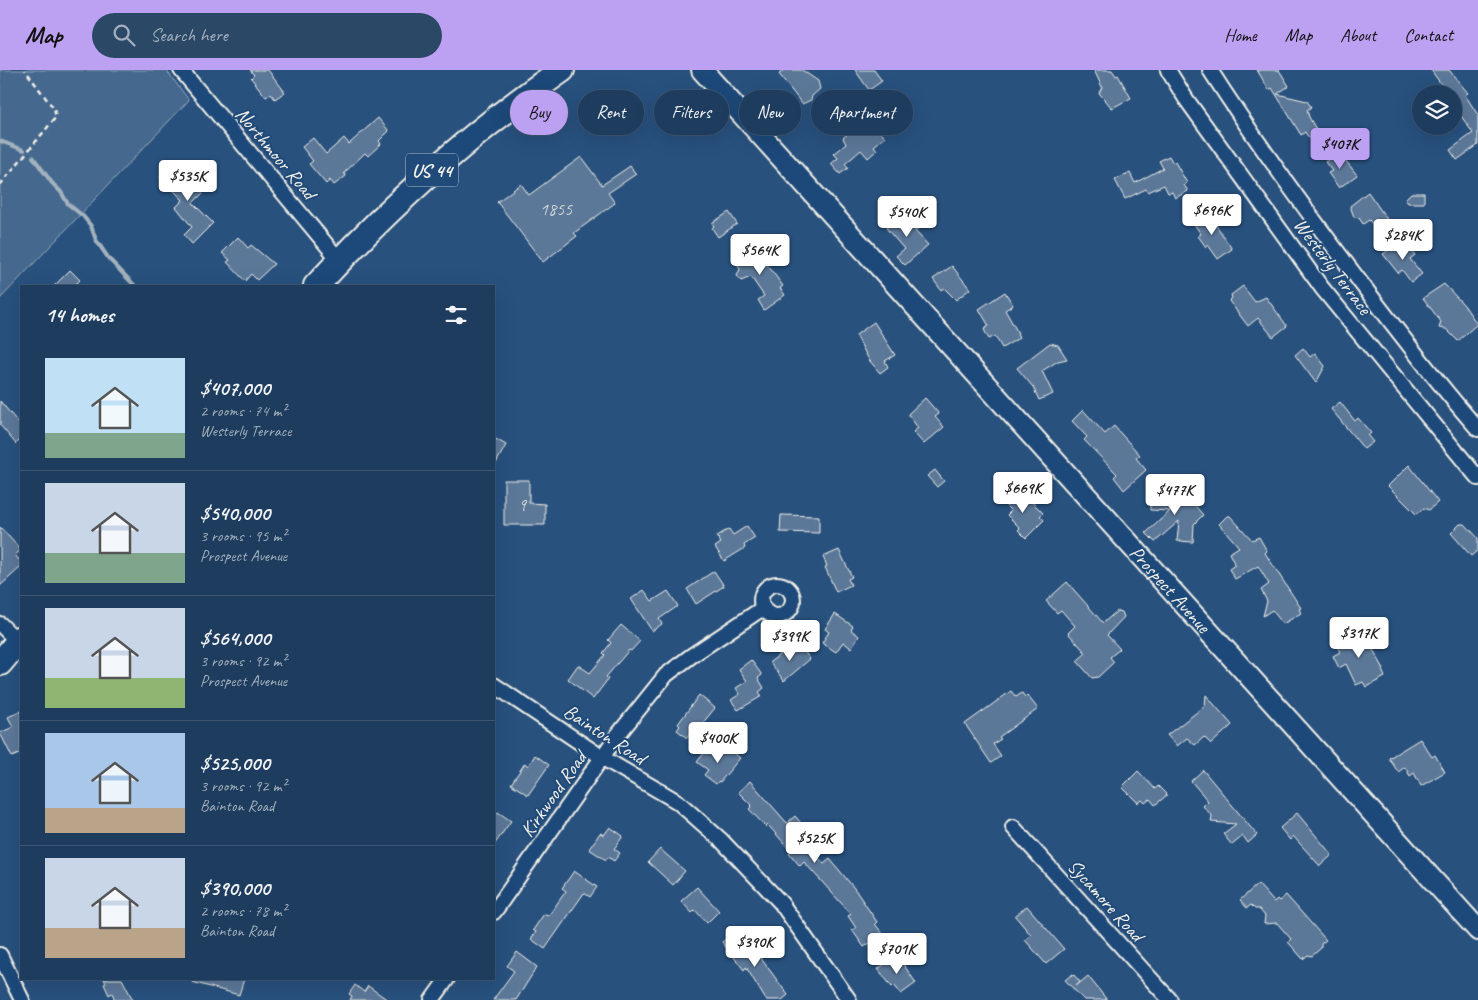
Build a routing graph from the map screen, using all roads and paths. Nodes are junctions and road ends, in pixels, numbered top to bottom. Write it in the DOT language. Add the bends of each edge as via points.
graph roads {
  1 [pos="25,70"];
  2 [pos="181,70"];
  3 [pos="562,70"];
  4 [pos="702,70"];
  5 [pos="1168,70"];
  6 [pos="1210,70"];
  7 [pos="0,185"];
  8 [pos="340,261"];
  9 [pos="317,285"];
  10 [pos="1478,429"];
  11 [pos="1478,478"];
  12 [pos="764,608"];
  13 [pos="0,624"];
  14 [pos="20,640"];
  15 [pos="0,664"];
  16 [pos="495,686"];
  17 [pos="603,758"];
  18 [pos="1013,827"];
  19 [pos="495,911"];
  20 [pos="1478,930"];
  21 [pos="0,955"];
  22 [pos="446,980"];
  23 [pos="22,1000"];
  24 [pos="432,1000"];
  25 [pos="848,1000"];
  26 [pos="1170,1000"];
  1 -- 7 [label="path" via="56,117"];
  2 -- 8 [label="street, Northmoor Road"];
  3 -- 8 [label="highway, US 44" via="460,147"];
  4 -- 20 [label="main road, Prospect Avenue"];
  5 -- 11 [label="street, Westerly Terrace" via="1322,288"];
  6 -- 10 [label="street, Westerly Terrace" via="1263,151 1348,266"];
  8 -- 9 [label="highway, US 44"];
  12 -- 17 [label="street, Kirkwood Road" via="666,675"];
  13 -- 14 [label="street"];
  14 -- 15 [label="highway"];
  16 -- 17 [label="street, Bainton Road"];
  17 -- 19 [label="street, Kirkwood Road"];
  17 -- 25 [label="street, Bainton Road" via="678,802 721,840 781,903"];
  18 -- 26 [label="street, Sycamore Road"];
  21 -- 23 [label="street"];
  22 -- 24 [label="street"];
}
